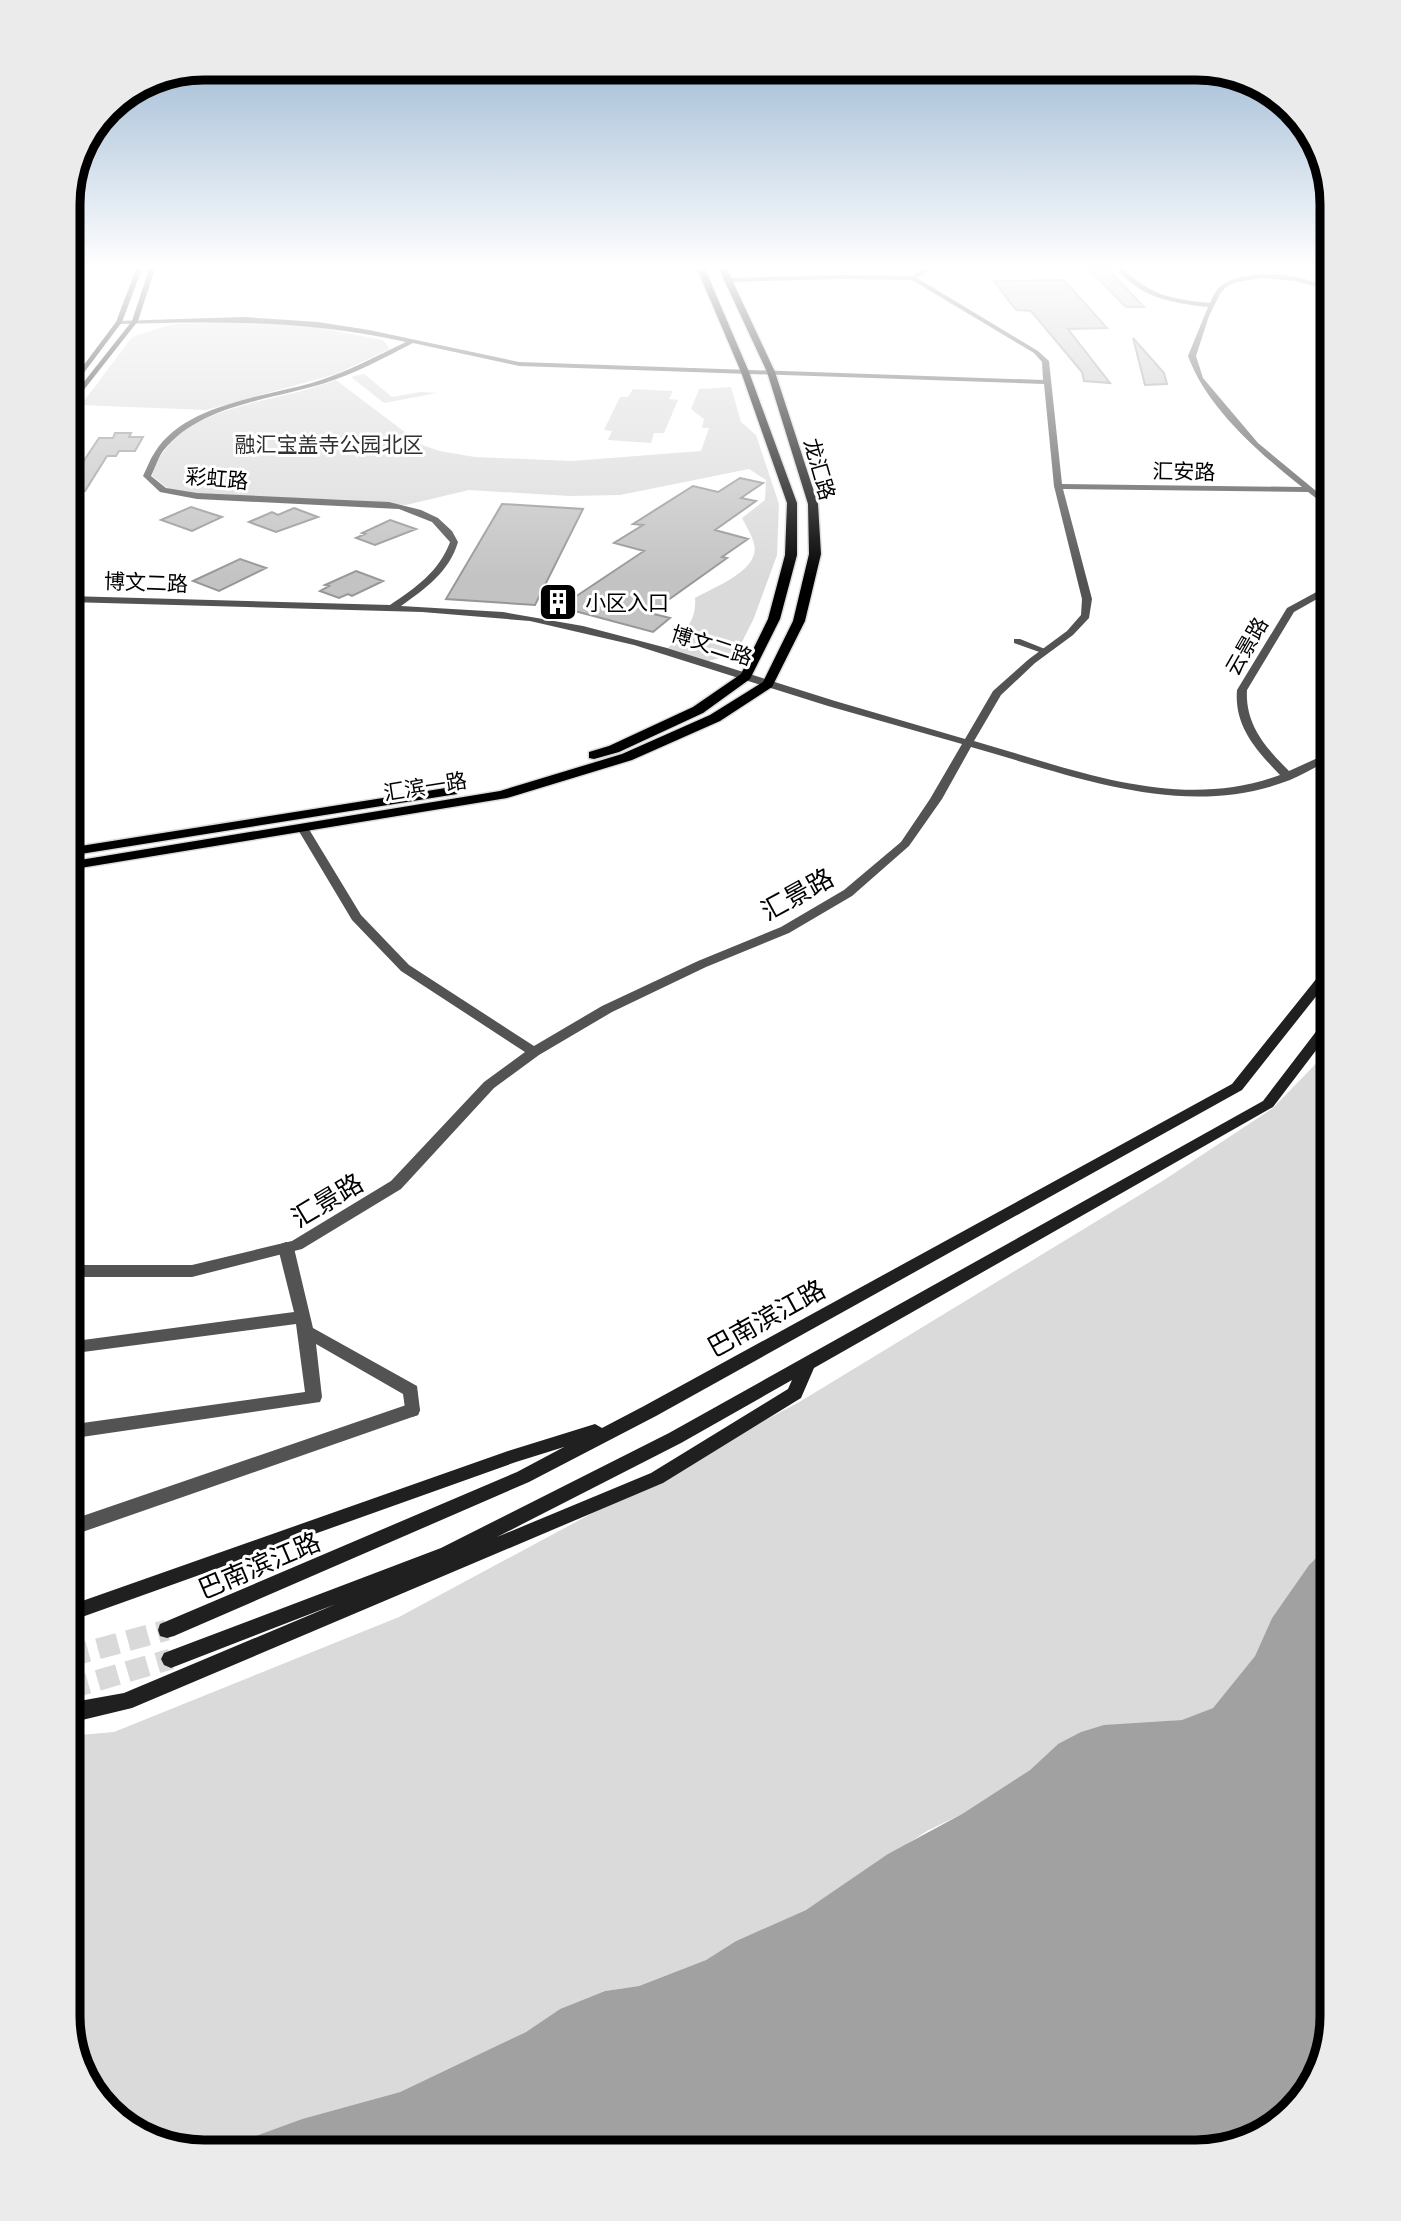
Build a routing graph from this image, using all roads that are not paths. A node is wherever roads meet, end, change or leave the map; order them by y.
1 (771, 372) edge
2 (95, 373) edge
3 (344, 373) edge
4 (745, 373) edge
5 (789, 373) edge
6 (1047, 373) edge
7 (1198, 373) edge
8 (1048, 382) junction
9 (81, 391) edge
10 (1058, 486) junction
11 (1309, 490) junction
12 (1320, 499) edge
13 (1320, 593) edge
14 (81, 599) edge
15 (391, 609) junction
16 (1017, 641) dead end
17 (1045, 651) junction
18 (746, 676) junction
19 (768, 684) junction
20 (967, 743) junction
21 (1320, 761) edge
22 (1288, 777) junction
23 (303, 828) junction
24 (81, 850) edge
25 (81, 864) edge
26 (1320, 982) edge
27 (1320, 1036) edge
28 (534, 1052) junction
29 (286, 1248) junction
30 (80, 1271) edge
31 (305, 1324) junction
32 (80, 1347) edge
33 (807, 1364) junction
34 (630, 1421) junction
35 (80, 1430) edge
36 (80, 1525) edge
37 (80, 1610) edge
38 (167, 1630) tunnel mouth
39 (171, 1659) tunnel mouth
40 (80, 1710) edge

1 - 19 main road, 龙汇路
2 - 9 main road
3 - 15 street, 彩虹路
4 - 18 main road, 龙汇路
5 - 8 street
6 - 8 street, 汇景路
7 - 11 street
8 - 10 street, 汇景路
10 - 11 street, 汇安路
10 - 17 street, 汇景路
11 - 12 street
13 - 22 street, 云景路
14 - 15 street, 博文二路
15 - 18 street, 博文二路
16 - 17 street
17 - 20 street, 汇景路
18 - 19 street, 博文二路
18 - 24 main road, 汇滨一路
19 - 20 street, 博文二路
19 - 23 main road, 汇滨一路
20 - 22 street, 博文二路
20 - 28 street, 汇景路
21 - 22 street, 博文二路
23 - 25 main road, 汇滨一路
23 - 28 street
26 - 34 main road, 巴南滨江路
27 - 33 main road, 巴南滨江路
28 - 29 street, 汇景路
29 - 30 street, 汇景路
29 - 31 street
31 - 32 street
31 - 35 street
31 - 36 street
33 - 39 main road, 巴南滨江路
33 - 40 main road
34 - 37 main road
34 - 38 main road, 巴南滨江路

